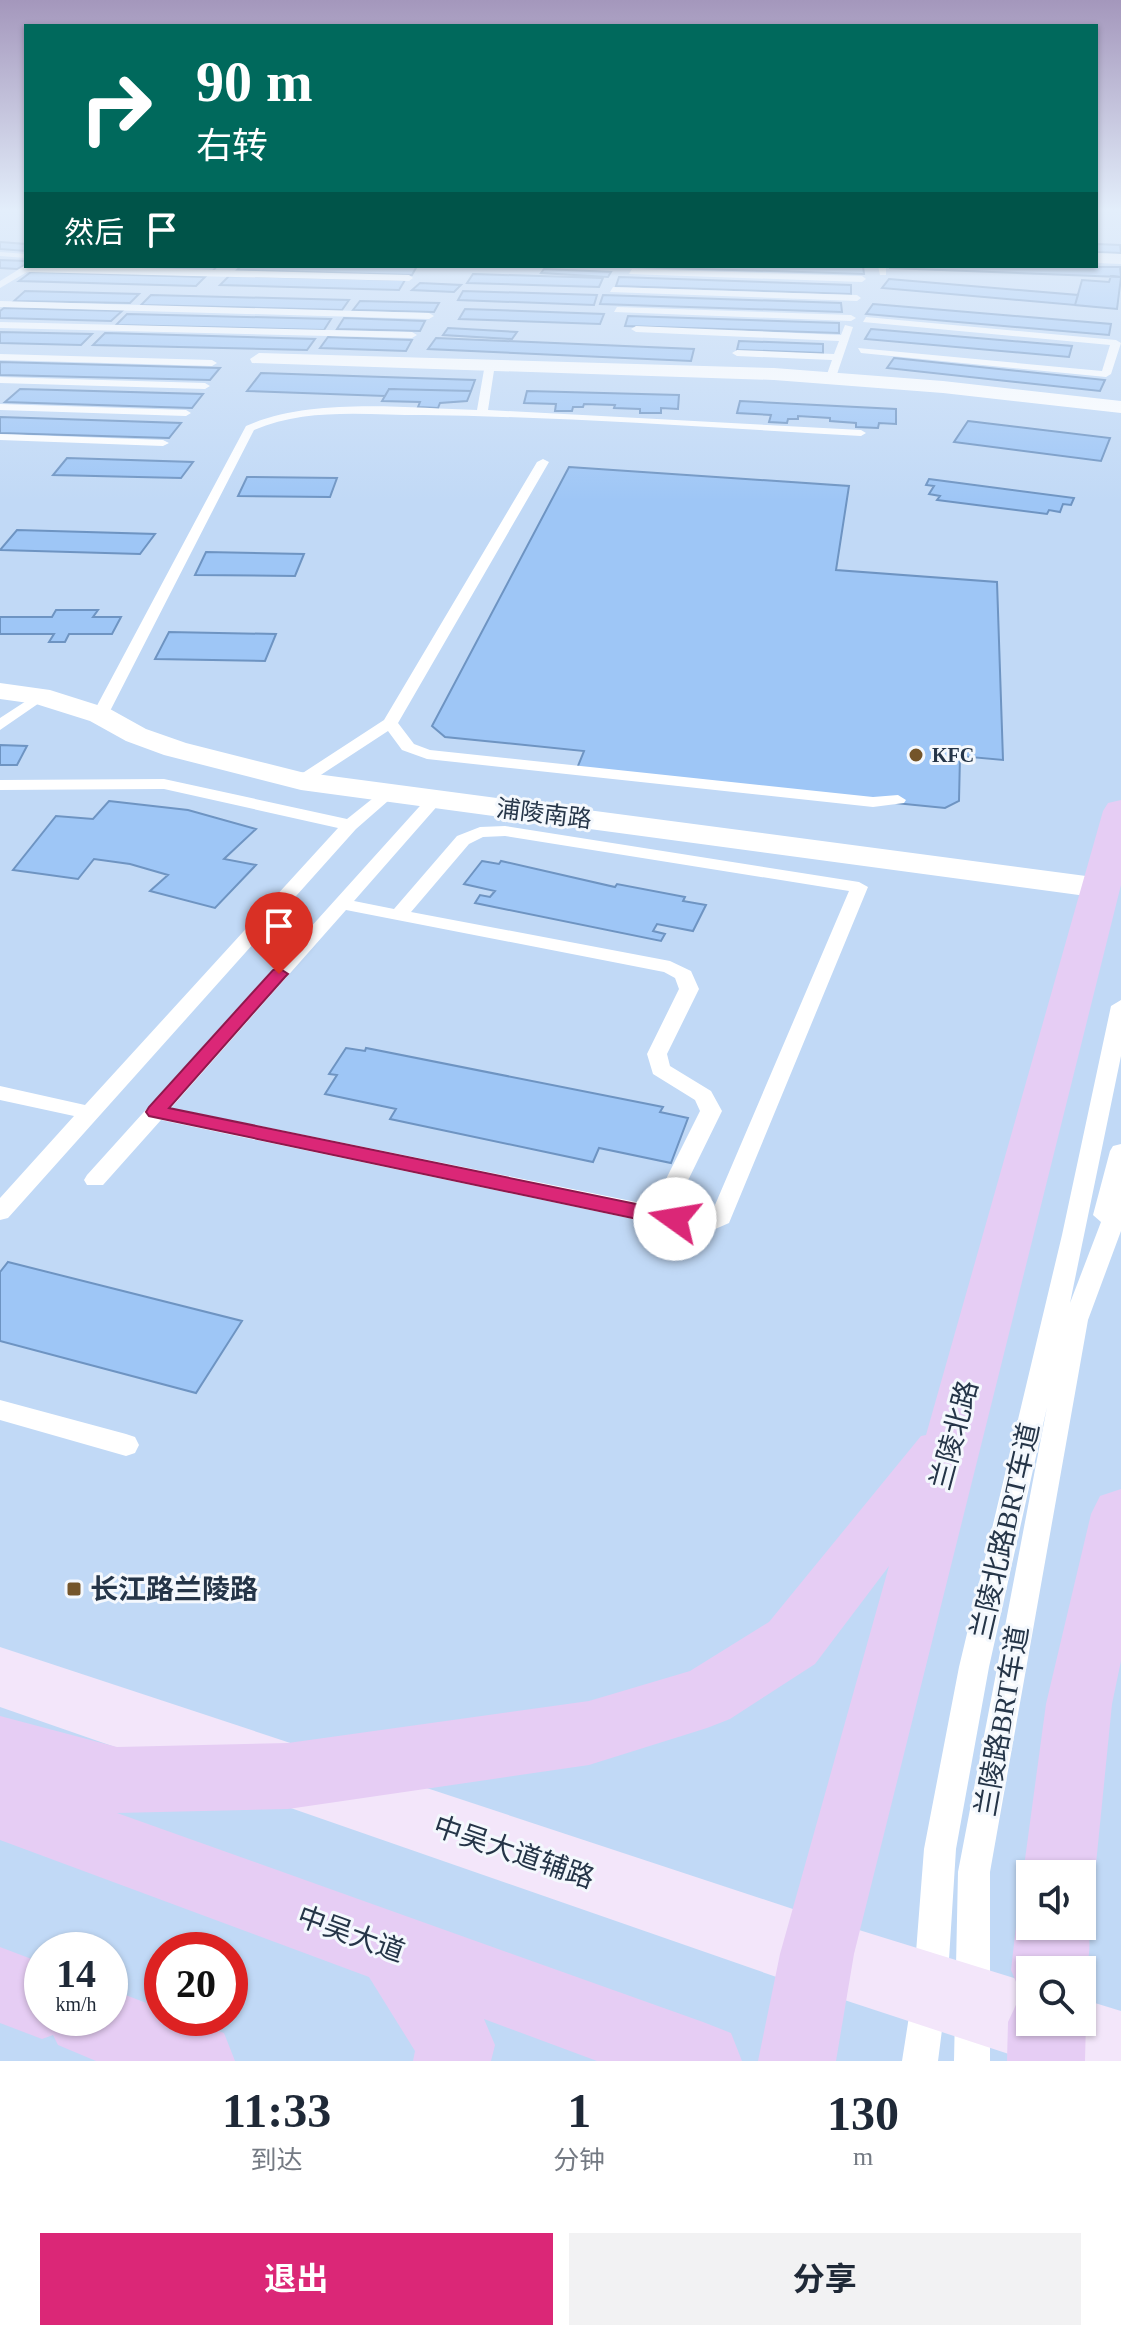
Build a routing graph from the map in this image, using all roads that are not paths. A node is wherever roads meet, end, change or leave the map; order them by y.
1 (171, 308) edge
2 (854, 308) edge
3 (617, 310) dead end
4 (429, 316) dead end
5 (851, 318) junction
6 (866, 320) dead end
7 (0, 325) edge
8 (636, 329) dead end
9 (412, 335) dead end
10 (845, 338) junction
11 (861, 350) dead end
12 (737, 353) dead end
13 (0, 357) edge
14 (838, 357) junction
15 (259, 359) dead end
16 (1116, 360) edge
17 (212, 363) dead end
18 (490, 364) junction
19 (831, 377) junction
20 (0, 380) edge
21 (205, 386) dead end
22 (0, 407) edge
23 (1121, 407) edge
24 (482, 412) junction
25 (186, 413) dead end
26 (861, 433) dead end
27 (0, 437) edge
28 (163, 443) dead end
29 (543, 462) dead end
30 (0, 691) edge
31 (40, 696) junction
32 (100, 715) junction
33 (390, 723) junction
34 (0, 725) edge
35 (301, 781) junction
36 (0, 785) edge
37 (388, 794) junction
38 (434, 800) junction
39 (898, 800) dead end
40 (1121, 811) edge
41 (350, 825) junction
42 (1101, 888) junction
43 (341, 904) junction
44 (398, 916) junction
45 (1121, 1006) edge
46 (0, 1093) edge
47 (155, 1112) junction
48 (91, 1113) junction
49 (1121, 1151) edge
50 (95, 1180) dead end
51 (1121, 1200) edge
52 (0, 1212) edge
53 (646, 1212) junction
54 (1076, 1320) junction
55 (0, 1410) edge
56 (953, 1438) junction
57 (126, 1445) dead end
58 (1121, 1514) edge
59 (0, 1677) edge
60 (0, 1748) edge
61 (288, 1776) junction
62 (0, 1806) edge
63 (1061, 1860) edge
64 (1046, 1940) edge
65 (396, 1951) junction
66 (817, 1954) junction
67 (0, 1985) edge
68 (24, 1994) edge
69 (1004, 2024) edge
70 (128, 2035) edge
71 (1121, 2050) edge
72 (196, 2061) edge
73 (452, 2061) edge
74 (703, 2061) edge
75 (797, 2061) edge

1 - 4 lane
2 - 5 lane
3 - 5 lane
5 - 10 lane
6 - 16 lane
7 - 9 lane
8 - 10 lane
10 - 14 lane
11 - 16 lane
12 - 14 lane
13 - 17 lane
14 - 19 lane
15 - 18 street
18 - 19 street
18 - 24 lane
19 - 23 street
20 - 21 lane
22 - 25 lane
24 - 26 lane
24 - 32 lane
27 - 28 lane
29 - 33 lane
30 - 31 street, 浦陵南路
31 - 32 street, 浦陵南路
31 - 34 lane
32 - 35 street, 浦陵南路
33 - 35 lane
33 - 39 lane
35 - 37 street, 浦陵南路
36 - 41 lane
37 - 38 street, 浦陵南路
37 - 41 lane
38 - 42 street, 浦陵南路
38 - 43 lane
40 - 42 main road, 兰陵北路
41 - 48 lane
42 - 56 main road, 兰陵北路
43 - 44 lane
43 - 47 lane
44 - 53 lane
44 - 53 lane
45 - 69 lane, 兰陵北路BRT车道
46 - 48 lane
47 - 50 lane
47 - 53 lane
48 - 52 lane
49 - 54 lane
51 - 54 lane, 兰陵路BRT车道
54 - 69 lane, 兰陵路BRT车道
55 - 57 lane
56 - 61 main road
56 - 66 main road, 兰陵北路
58 - 63 main road
59 - 61 main road, 中吴大道辅路
60 - 61 main road
61 - 66 main road, 中吴大道辅路
62 - 65 main road, 中吴大道
64 - 69 main road
65 - 73 main road
65 - 74 main road, 中吴大道
66 - 69 main road, 中吴大道辅路
66 - 75 main road, 兰陵北路
67 - 68 main road
69 - 71 main road, 中吴大道辅路
70 - 72 main road

